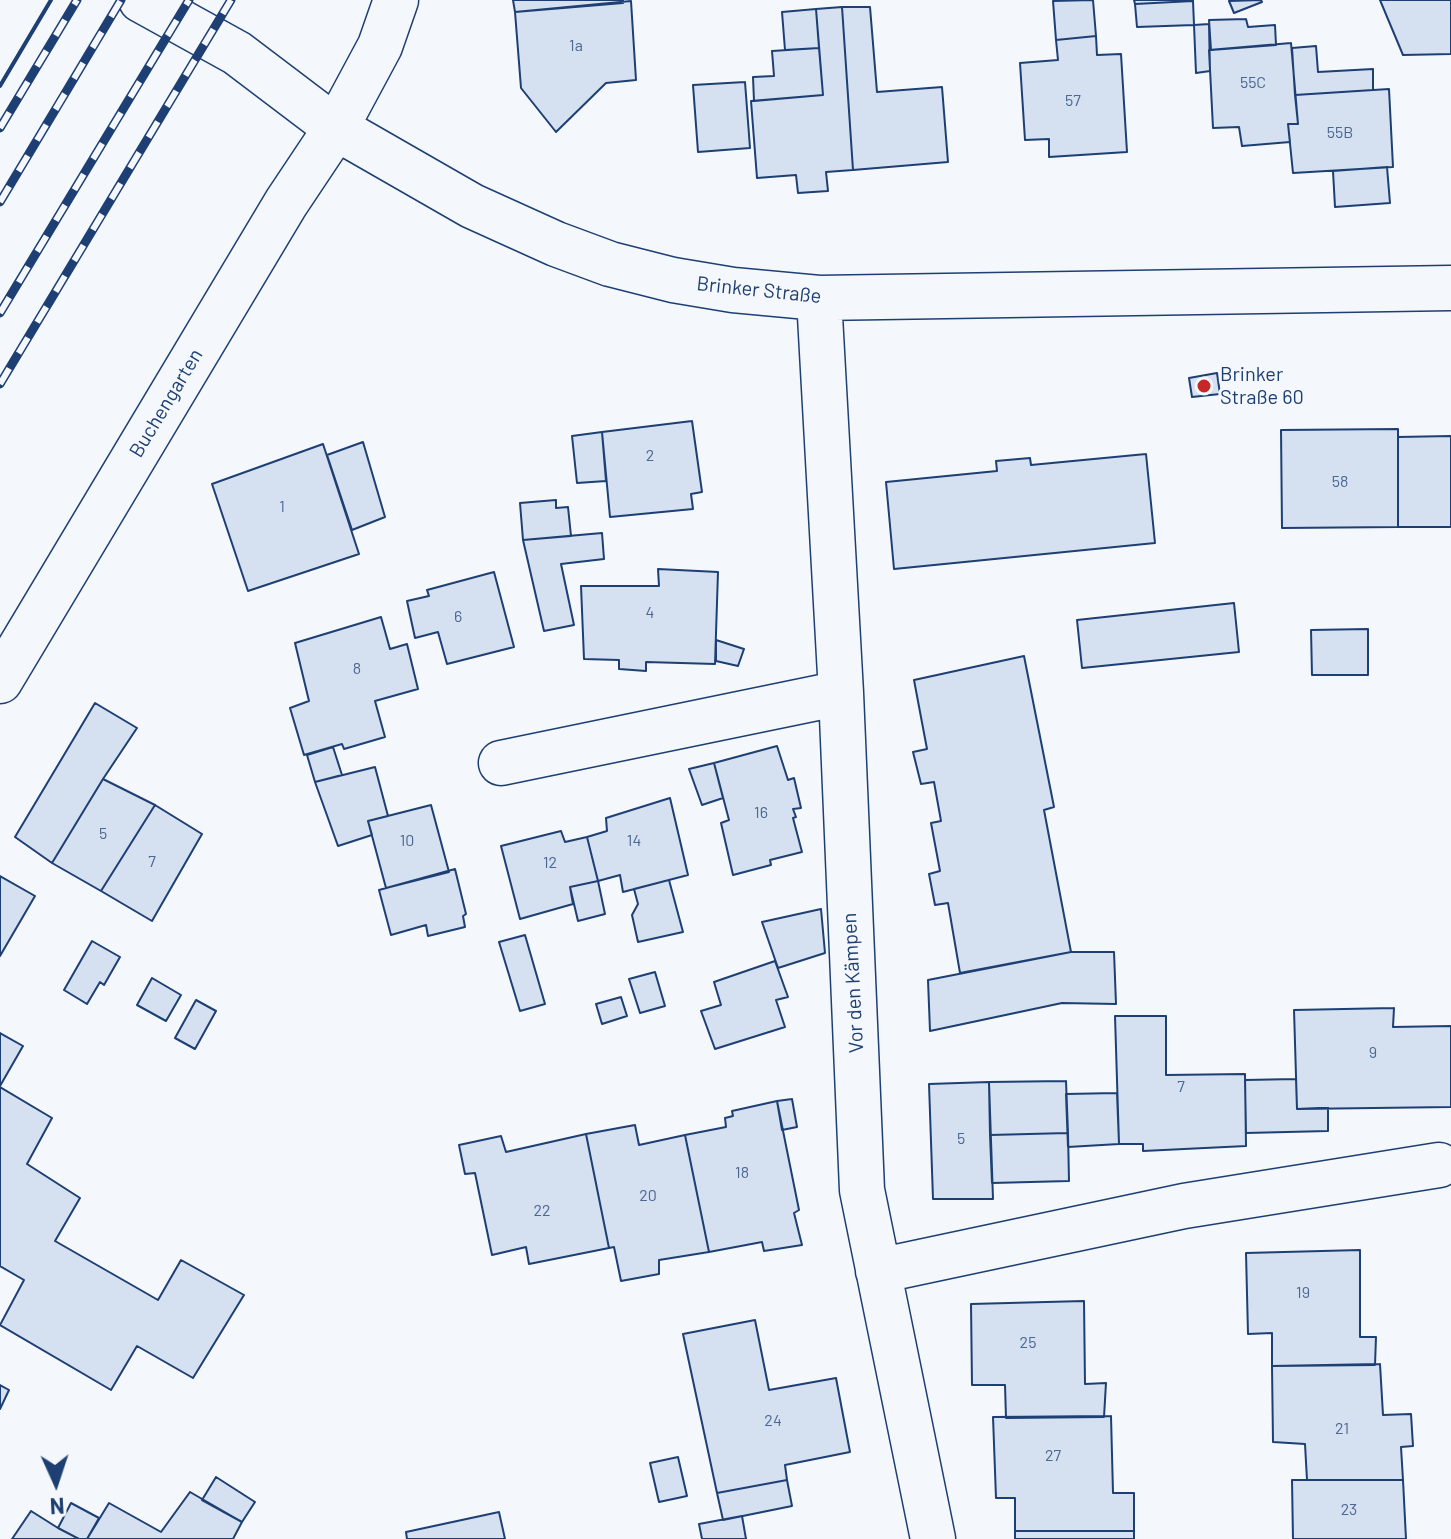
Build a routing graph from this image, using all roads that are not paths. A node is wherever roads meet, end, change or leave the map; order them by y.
1 (141, 0) edge
2 (396, 0) edge
3 (336, 128) junction
4 (1451, 288) edge
5 (819, 298) junction
6 (0, 681) edge
7 (841, 693) junction
8 (501, 763) dead end
9 (1439, 1165) dead end
10 (878, 1271) junction
11 (933, 1539) edge

1 - 3 street, Brinker Straße
2 - 3 street, Buchengarten
3 - 5 street, Brinker Straße
3 - 6 street, Buchengarten
4 - 5 street, Brinker Straße
5 - 7 street, Vor den Kämpen
7 - 8 street
7 - 10 street, Vor den Kämpen
9 - 10 street
10 - 11 street, Vor den Kämpen

